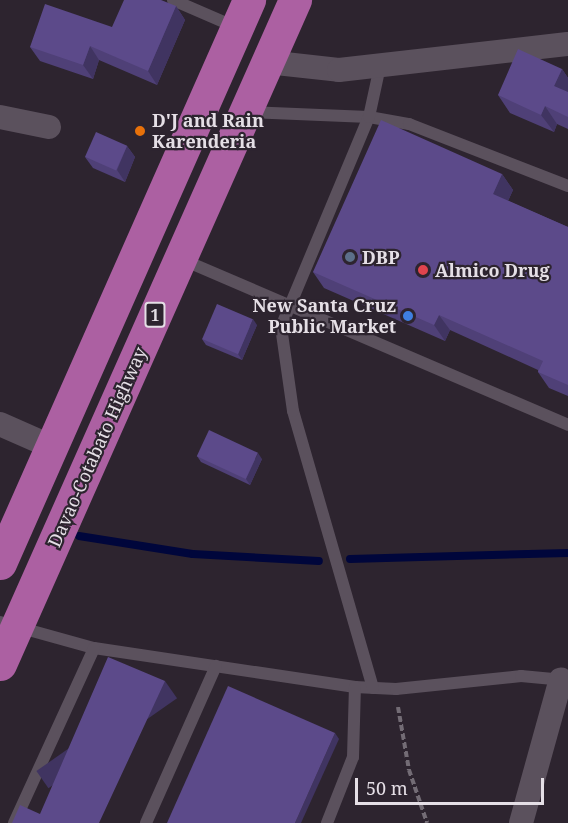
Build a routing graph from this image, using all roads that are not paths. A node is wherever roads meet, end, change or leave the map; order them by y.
1 (173, 0) edge
2 (295, 0) edge
3 (243, 14) edge
4 (568, 44) edge
5 (267, 62) junction
6 (380, 66) junction
7 (206, 96) junction
8 (244, 112) junction
9 (0, 117) edge
10 (369, 117) junction
11 (49, 127) dead end
12 (568, 186) edge
13 (142, 242) junction
14 (180, 259) junction
15 (286, 304) junction
16 (0, 424) edge
17 (568, 424) edge
18 (52, 447) junction
19 (0, 563) edge
20 (8, 626) edge
21 (94, 648) junction
22 (0, 664) edge
23 (216, 666) junction
24 (565, 680) edge
25 (355, 687) junction
26 (373, 688) junction
27 (14, 823) edge
28 (146, 823) edge
29 (327, 823) edge
30 (521, 823) edge

1 - 3 lane
2 - 5 highway, Davao-Cotabato Highway / 1
3 - 7 highway, 1
4 - 6 street
5 - 6 street
5 - 8 highway, Davao-Cotabato Highway / 1
6 - 10 lane
7 - 8 highway
7 - 13 highway, 1
8 - 10 lane
8 - 14 highway, Davao-Cotabato Highway / 1
9 - 11 street
10 - 12 lane
10 - 15 lane
13 - 14 highway
13 - 18 highway, 1
14 - 15 lane
14 - 20 highway, Davao-Cotabato Highway / 1
15 - 17 lane
15 - 26 lane
16 - 18 street
18 - 19 highway, 1
20 - 21 lane
20 - 22 highway, Davao-Cotabato Highway / 1
21 - 23 lane
21 - 27 lane
23 - 25 lane
23 - 28 lane
24 - 26 lane
24 - 30 street
25 - 26 lane
25 - 29 lane

